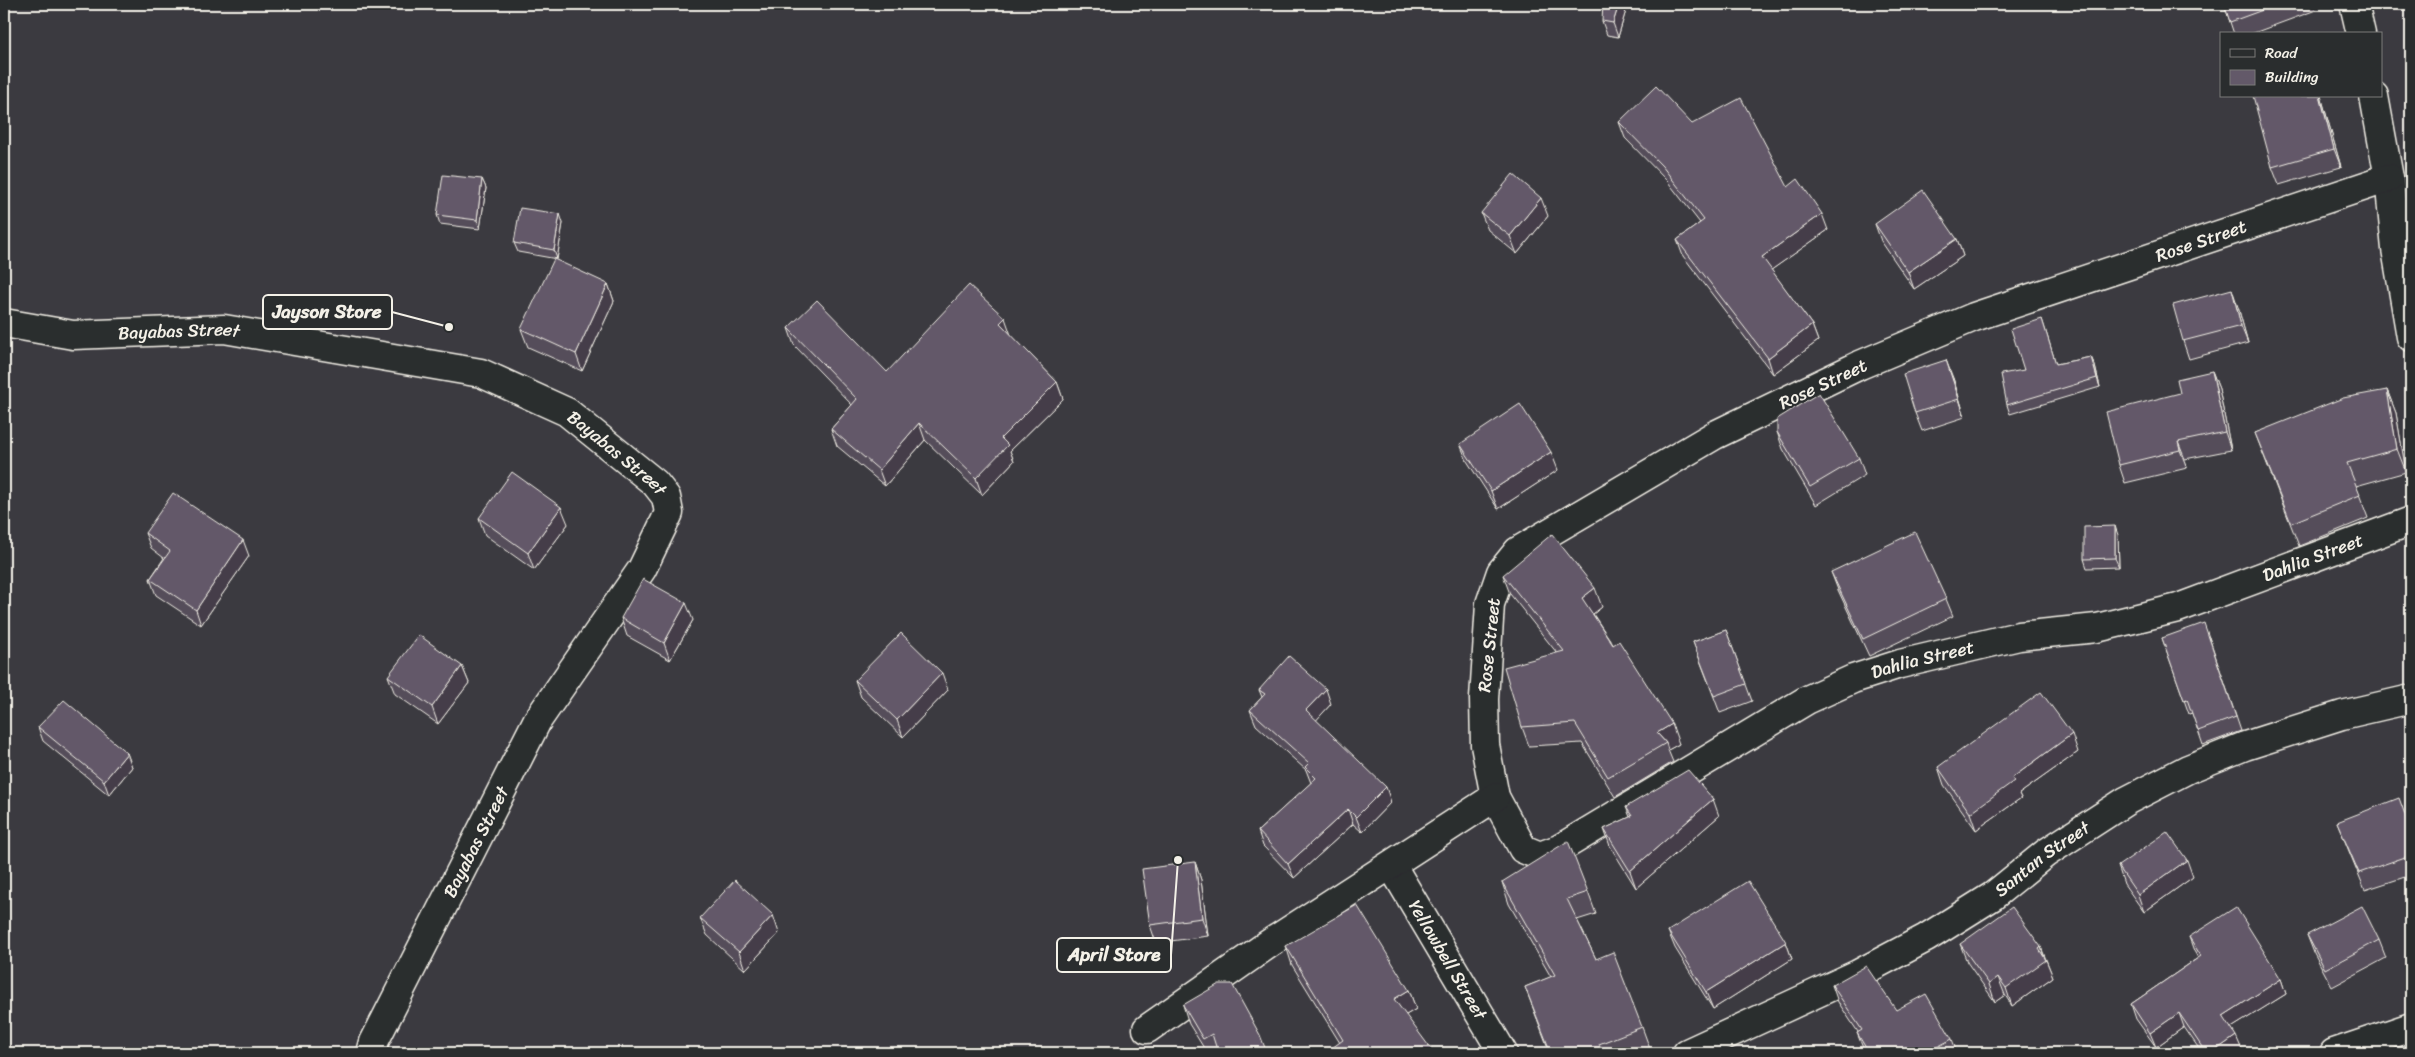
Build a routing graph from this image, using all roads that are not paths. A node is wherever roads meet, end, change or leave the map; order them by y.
1 (2354, 4) edge
2 (2361, 32) edge
3 (2374, 98) edge
4 (2389, 178) junction
5 (4, 323) edge
6 (2411, 337) edge
7 (2411, 521) edge
8 (2411, 699) edge
9 (1495, 797) junction
10 (1392, 866) junction
11 (2411, 1026) edge
12 (1147, 1028) dead end
13 (371, 1053) edge
14 (1503, 1053) edge
15 (1687, 1053) edge
16 (2334, 1053) edge

1 - 2 street
3 - 4 street
4 - 6 street
4 - 9 street, Rose Street
5 - 13 street, Bayabas Street
7 - 9 street, Dahlia Street
8 - 15 street, Santan Street
9 - 10 street
10 - 12 street
10 - 14 street, Yellowbell Street
11 - 16 street

